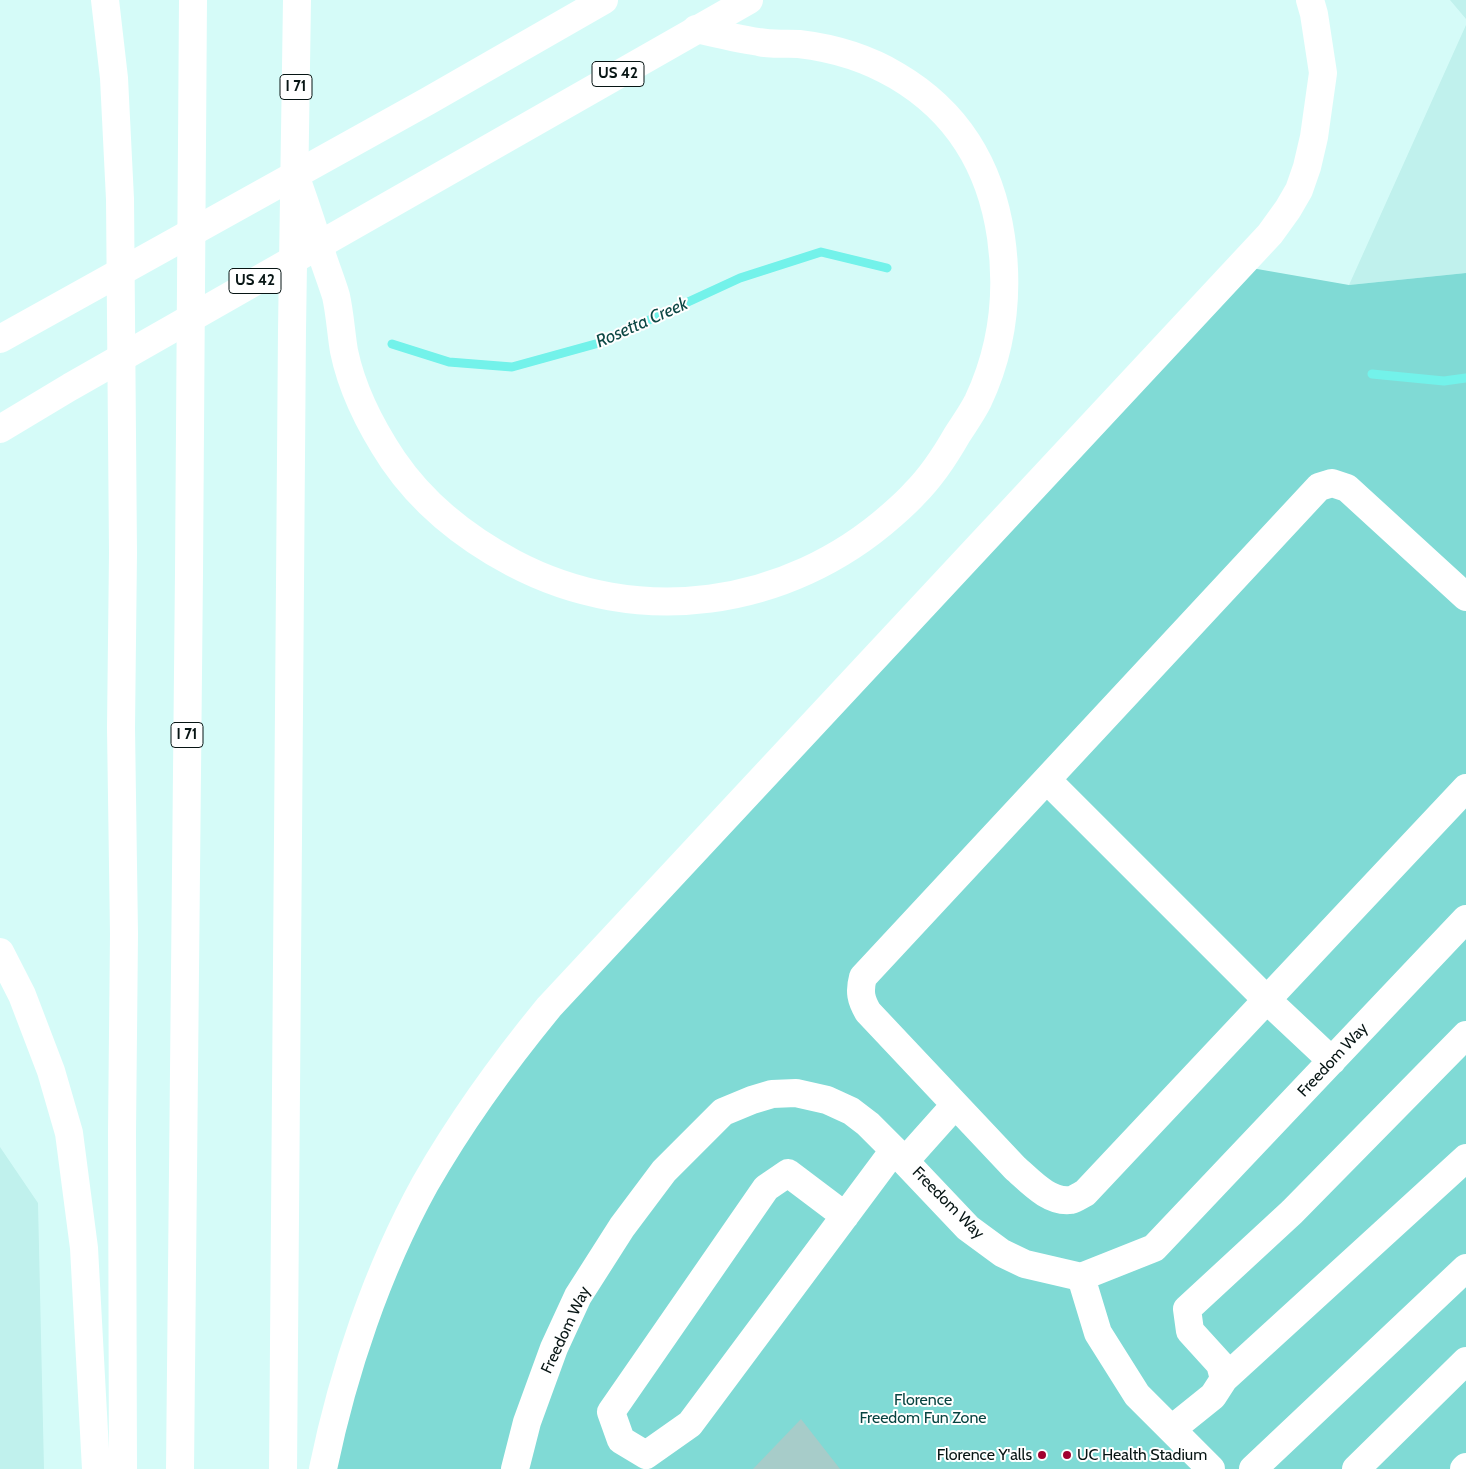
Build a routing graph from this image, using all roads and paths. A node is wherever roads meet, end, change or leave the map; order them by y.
1 (105, 0) edge
2 (193, 0) edge
3 (297, 0) edge
4 (604, 0) edge
5 (749, 0) edge
6 (1310, 0) edge
7 (696, 29) junction
8 (295, 175) junction
9 (0, 339) edge
10 (0, 429) edge
11 (1466, 597) edge
12 (1047, 780) junction
13 (1466, 788) edge
14 (1466, 919) edge
15 (0, 952) edge
16 (1266, 1000) junction
17 (1466, 1035) edge
18 (1332, 1061) junction
19 (956, 1104) junction
20 (900, 1155) junction
21 (1466, 1158) edge
22 (845, 1216) junction
23 (1466, 1268) edge
24 (1081, 1277) junction
25 (1466, 1361) edge
26 (1224, 1379) junction
27 (1172, 1429) junction
28 (96, 1469) edge
29 (123, 1469) edge
30 (180, 1469) edge
31 (283, 1469) edge
32 (323, 1469) edge
33 (515, 1469) edge
34 (1211, 1469) edge
35 (1253, 1469) edge
36 (1356, 1469) edge

1 - 29 main road
2 - 30 main road, I 71
3 - 8 main road, I 71
4 - 9 main road
5 - 7 main road, US 42
6 - 32 main road
7 - 8 main road
7 - 10 main road, US 42
8 - 31 main road, I 71
11 - 12 main road
12 - 16 main road
12 - 19 main road
13 - 16 main road
14 - 18 main road, Freedom Way
15 - 28 main road
16 - 18 main road
16 - 19 main road
17 - 26 main road
18 - 24 main road, Freedom Way
19 - 20 main road
20 - 22 main road
20 - 24 main road, Freedom Way
20 - 33 main road, Freedom Way
21 - 26 main road
22 - 22 main road
23 - 35 main road
24 - 27 main road
25 - 36 main road
26 - 27 main road
27 - 34 main road

